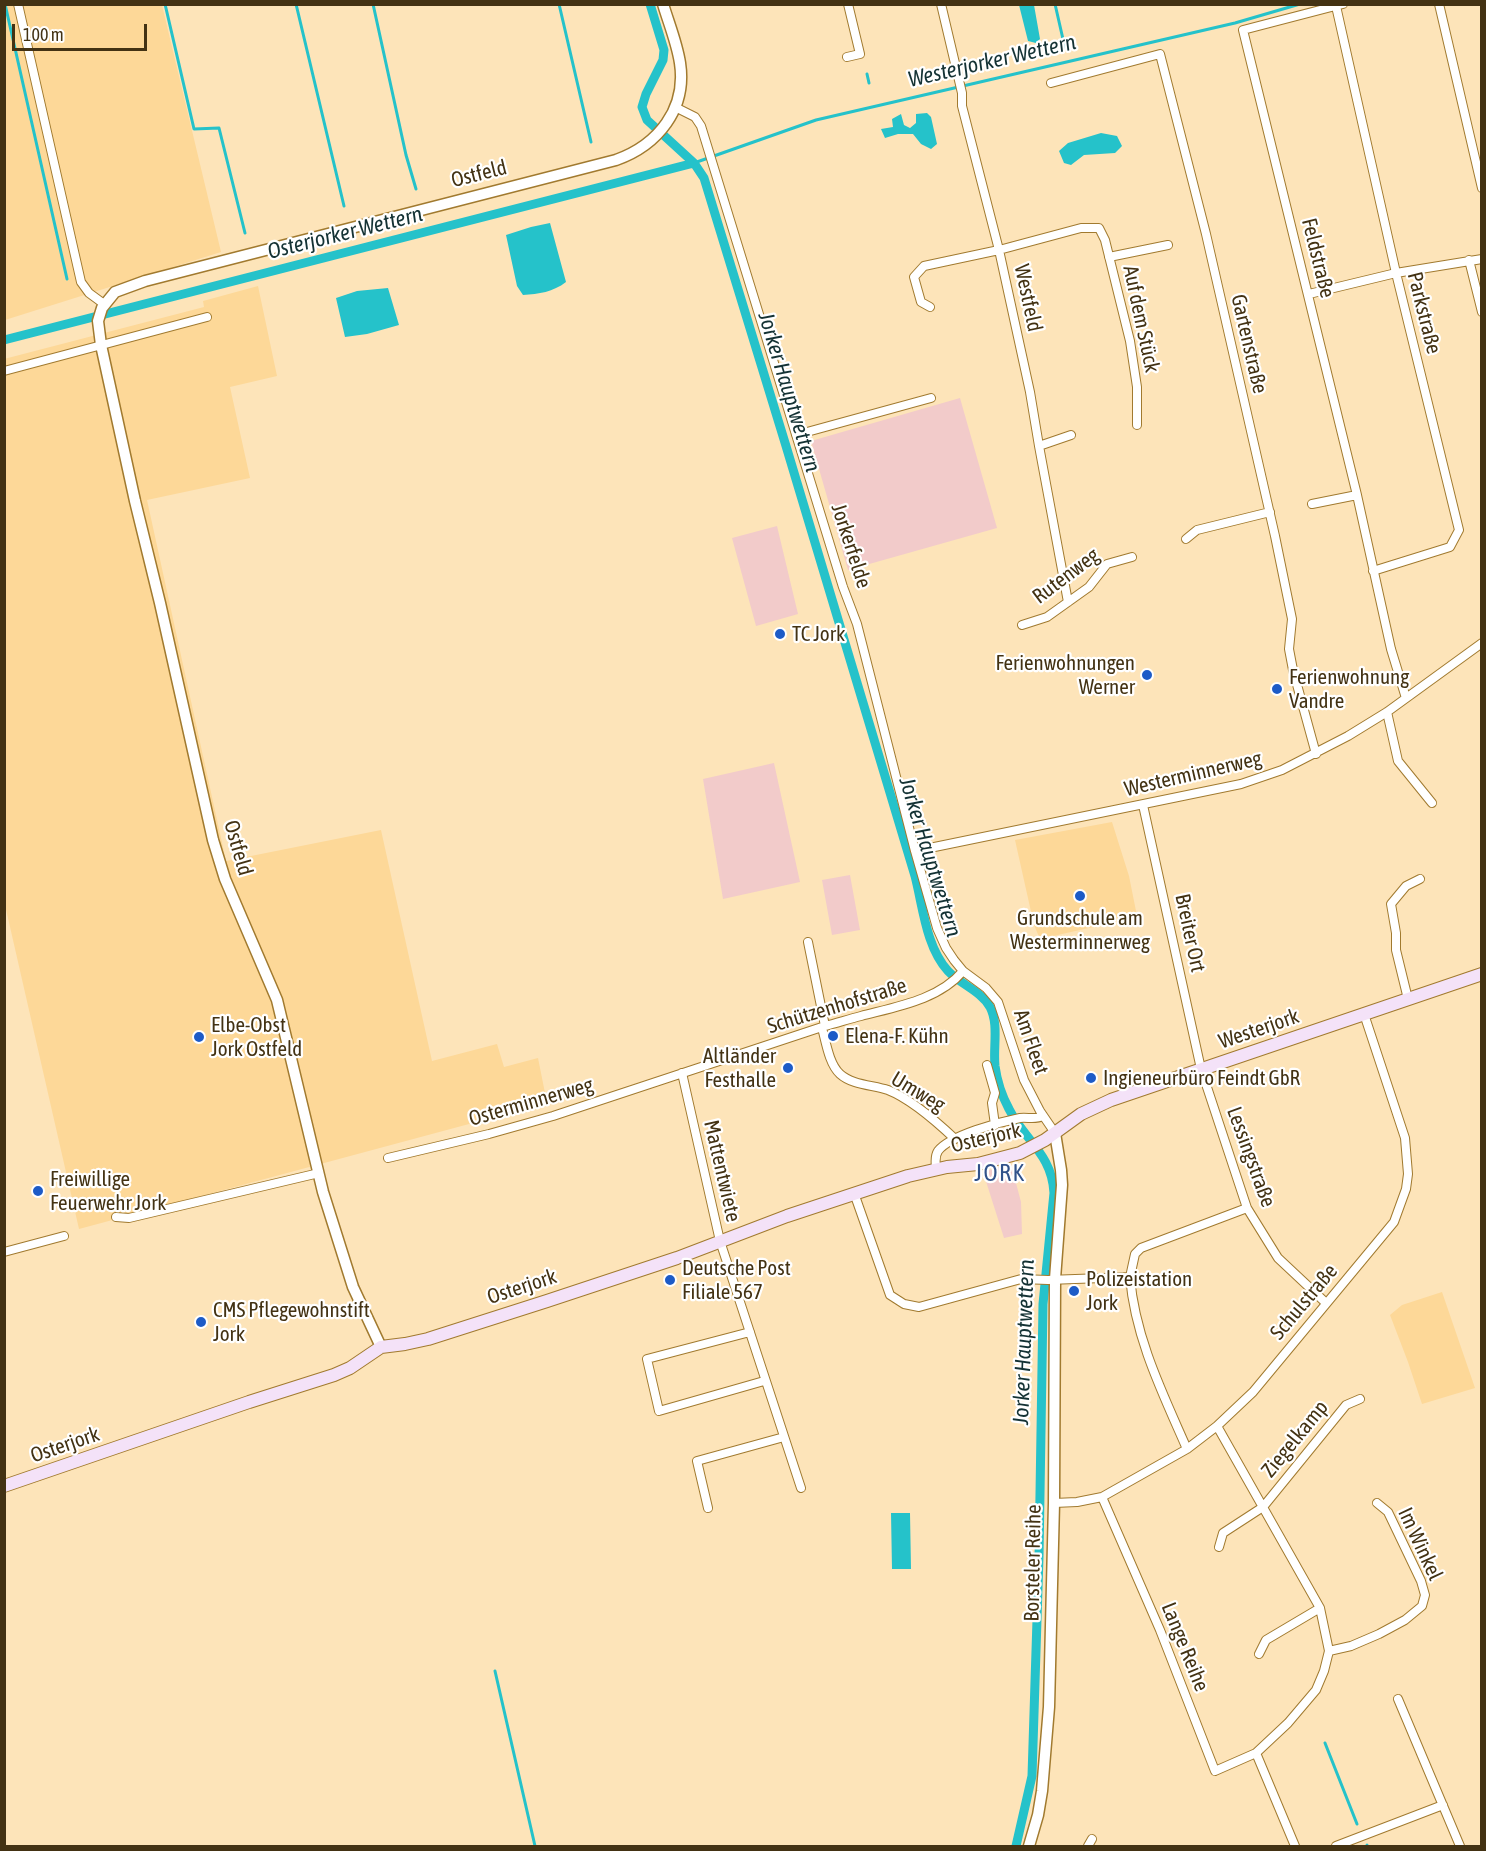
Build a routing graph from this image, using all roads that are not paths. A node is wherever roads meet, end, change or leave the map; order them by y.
1 (18, 4) edge
2 (663, 4) edge
3 (848, 4) edge
4 (941, 4) edge
5 (1439, 4) edge
6 (1339, 5) edge
7 (847, 57) dead end
8 (1051, 83) dead end
9 (675, 107) junction
10 (1482, 188) edge
11 (1168, 245) dead end
12 (999, 250) junction
13 (1108, 257) junction
14 (1482, 259) edge
15 (1469, 260) junction
16 (1396, 273) junction
17 (1309, 294) junction
18 (103, 306) junction
19 (930, 307) dead end
20 (1482, 312) edge
21 (207, 317) dead end
22 (101, 345) junction
23 (4, 371) edge
24 (932, 398) dead end
25 (1137, 425) dead end
26 (796, 435) junction
27 (1071, 435) dead end
28 (1039, 446) junction
29 (1357, 495) junction
30 (1312, 504) dead end
31 (1270, 512) junction
32 (1186, 539) dead end
33 (1132, 557) dead end
34 (1373, 571) junction
35 (1068, 602) junction
36 (1022, 625) dead end
37 (1482, 643) edge
38 (1406, 698) junction
39 (1387, 712) junction
40 (1316, 754) junction
41 (1431, 803) dead end
42 (1143, 805) junction
43 (915, 851) junction
44 (1420, 879) dead end
45 (808, 942) dead end
46 (962, 973) junction
47 (1482, 974) edge
48 (1408, 999) junction
49 (1364, 1014) junction
50 (823, 1027) junction
51 (987, 1065) dead end
52 (1201, 1069) junction
53 (682, 1073) junction
54 (1043, 1116) junction
55 (995, 1125) junction
56 (1054, 1133) junction
57 (955, 1139) junction
58 (388, 1158) dead end
59 (936, 1169) junction
60 (319, 1173) junction
61 (854, 1193) junction
62 (1247, 1208) junction
63 (116, 1217) dead end
64 (64, 1236) dead end
65 (720, 1241) junction
66 (4, 1252) edge
67 (1130, 1277) junction
68 (1048, 1280) junction
69 (1326, 1303) junction
70 (750, 1332) junction
71 (381, 1347) junction
72 (764, 1381) junction
73 (1360, 1399) dead end
74 (1217, 1426) junction
75 (784, 1437) junction
76 (1187, 1449) junction
77 (4, 1486) edge
78 (801, 1488) dead end
79 (1102, 1497) junction
80 (1054, 1503) junction
81 (1377, 1503) dead end
82 (1263, 1507) junction
83 (708, 1508) dead end
84 (1219, 1547) dead end
85 (1320, 1608) junction
86 (1329, 1651) junction
87 (1259, 1654) dead end
88 (1398, 1699) dead end
89 (1256, 1753) junction
90 (1443, 1805) junction
91 (1029, 1846) edge
92 (1295, 1846) edge
93 (1336, 1846) edge
94 (1460, 1846) edge

1 - 18 street
2 - 9 street
3 - 7 street
4 - 12 street, Westfeld
5 - 10 street
6 - 16 street, Parkstraße
6 - 17 street, Feldstraße
8 - 31 street, Gartenstraße
9 - 18 street, Ostfeld
9 - 26 street, Jorkerfelde
11 - 13 street, Auf dem Stück
12 - 13 street, Auf dem Stück
12 - 19 street
12 - 28 street, Westfeld
13 - 25 street, Auf dem Stück
14 - 15 street
15 - 16 street
15 - 20 street
16 - 17 street
16 - 34 street, Parkstraße
17 - 29 street, Feldstraße
18 - 22 street, Ostfeld
21 - 22 street
22 - 23 street
22 - 60 street, Ostfeld
24 - 26 street
26 - 43 street, Jorkerfelde
27 - 28 street
28 - 35 street, Westfeld
29 - 30 street
29 - 34 street, Feldstraße
31 - 32 street
31 - 40 street, Gartenstraße
33 - 35 street, Rutenweg
34 - 38 street, Feldstraße
35 - 36 street, Rutenweg
37 - 38 street, Westerminnerweg
38 - 39 street, Westerminnerweg
39 - 40 street, Westerminnerweg
39 - 41 street
40 - 42 street, Westerminnerweg
42 - 43 street, Westerminnerweg
42 - 52 street, Breiter Ort
43 - 46 street, Jorkerfelde
44 - 48 street
45 - 50 street, Umweg
46 - 50 street, Schützenhofstraße
46 - 54 street, Am Fleet
47 - 48 main road, Westerjork
48 - 49 main road, Westerjork
49 - 52 main road, Westerjork
49 - 69 street, Schulstraße
50 - 53 street, Schützenhofstraße
50 - 57 street, Umweg
51 - 55 street
52 - 56 main road, Westerjork
52 - 62 street, Lessingstraße
53 - 58 street, Osterminnerweg
53 - 65 street, Mattentwiete
54 - 55 street
54 - 56 street, Am Fleet
55 - 57 street
56 - 59 main road, Osterjork
56 - 68 street, Borsteler Reihe
57 - 59 street
59 - 61 main road, Osterjork
60 - 63 street
60 - 71 street, Ostfeld
61 - 65 main road, Osterjork
61 - 68 street
62 - 67 street
62 - 69 street, Lessingstraße
64 - 66 street
65 - 70 street, Mattentwiete
65 - 71 main road, Osterjork
67 - 68 street
67 - 76 street
68 - 80 street, Borsteler Reihe
69 - 74 street, Schulstraße
70 - 72 street, Mattentwiete
70 - 72 street
71 - 77 main road, Osterjork
72 - 75 street, Mattentwiete
73 - 82 street, Ziegelkamp
74 - 76 street, Schulstraße
74 - 82 street
75 - 78 street, Mattentwiete
75 - 83 street
76 - 79 street, Schulstraße
79 - 80 street, Schulstraße
79 - 89 street, Lange Reihe
80 - 91 street, Borsteler Reihe
81 - 86 street, Im Winkel
82 - 84 street, Ziegelkamp
82 - 85 street
85 - 86 street
85 - 87 street
86 - 89 street, Lange Reihe
88 - 90 street
89 - 92 street
90 - 93 street
90 - 94 street

